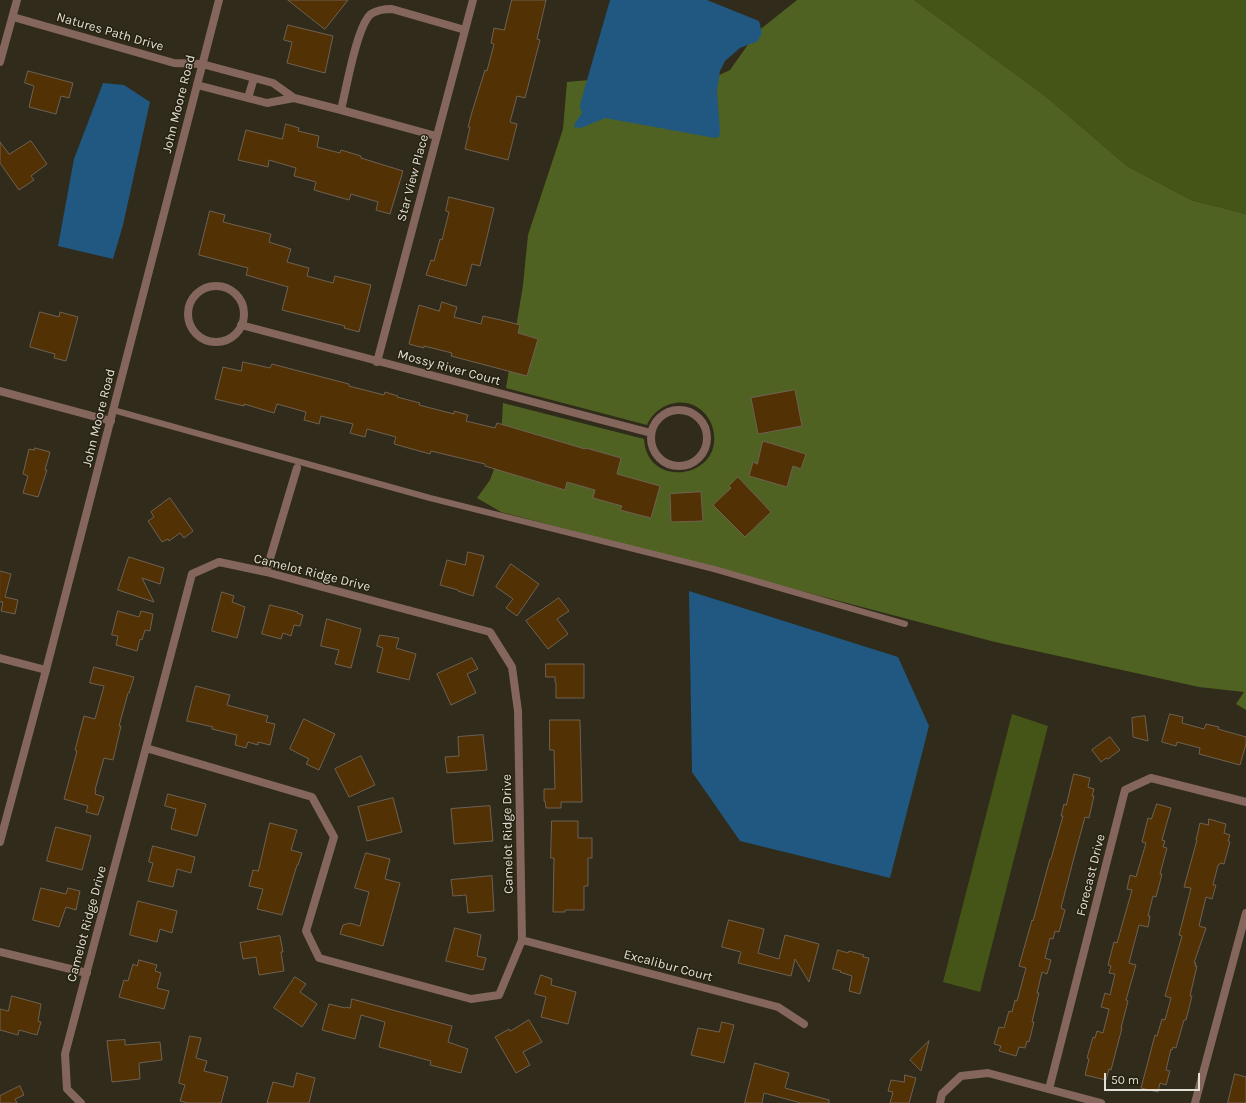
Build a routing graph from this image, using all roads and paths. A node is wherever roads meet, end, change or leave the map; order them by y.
1 (17, 0) edge
2 (219, 0) edge
3 (473, 0) edge
4 (13, 17) junction
5 (465, 30) junction
6 (0, 62) edge
7 (202, 64) junction
8 (254, 78) junction
9 (196, 85) junction
10 (248, 98) junction
11 (294, 98) junction
12 (341, 110) junction
13 (436, 136) junction
14 (241, 325) junction
15 (377, 362) junction
16 (0, 391) edge
17 (113, 410) junction
18 (111, 421) junction
19 (651, 433) junction
20 (297, 468) dead end
21 (266, 572) junction
22 (905, 624) dead end
23 (0, 658) edge
24 (46, 670) junction
25 (146, 748) junction
26 (1246, 802) edge
27 (0, 842) edge
28 (1246, 913) edge
29 (522, 940) junction
30 (0, 952) edge
31 (87, 972) junction
32 (804, 1024) dead end
33 (1049, 1089) junction
34 (81, 1103) edge
35 (940, 1103) edge
36 (1101, 1103) edge
37 (1196, 1103) edge

1 - 4 street
2 - 7 street, John Moore Road
3 - 5 street, Star View Place
4 - 6 street
4 - 7 street, Natures Path Drive
5 - 12 street
5 - 13 street, Star View Place
7 - 8 street, Natures Path Drive
7 - 9 street, John Moore Road
8 - 10 street
8 - 11 street, Natures Path Drive
9 - 10 street
9 - 17 street, John Moore Road
10 - 11 street
11 - 12 street
12 - 13 street
13 - 15 street, Star View Place
14 - 14 street
14 - 15 street, Mossy River Court
15 - 19 street, Mossy River Court
16 - 18 street
17 - 18 street, John Moore Road
17 - 22 lane
18 - 24 street, John Moore Road
19 - 19 street
20 - 21 street
21 - 25 street, Camelot Ridge Drive
21 - 29 street, Camelot Ridge Drive
23 - 24 street
24 - 27 street, John Moore Road
25 - 29 street, Camelot Ridge Drive
25 - 31 street, Camelot Ridge Drive
26 - 33 street, Forecast Drive
28 - 37 street
29 - 32 street, Excalibur Court
30 - 31 street
31 - 34 street, Camelot Ridge Drive
33 - 35 street
33 - 36 street

